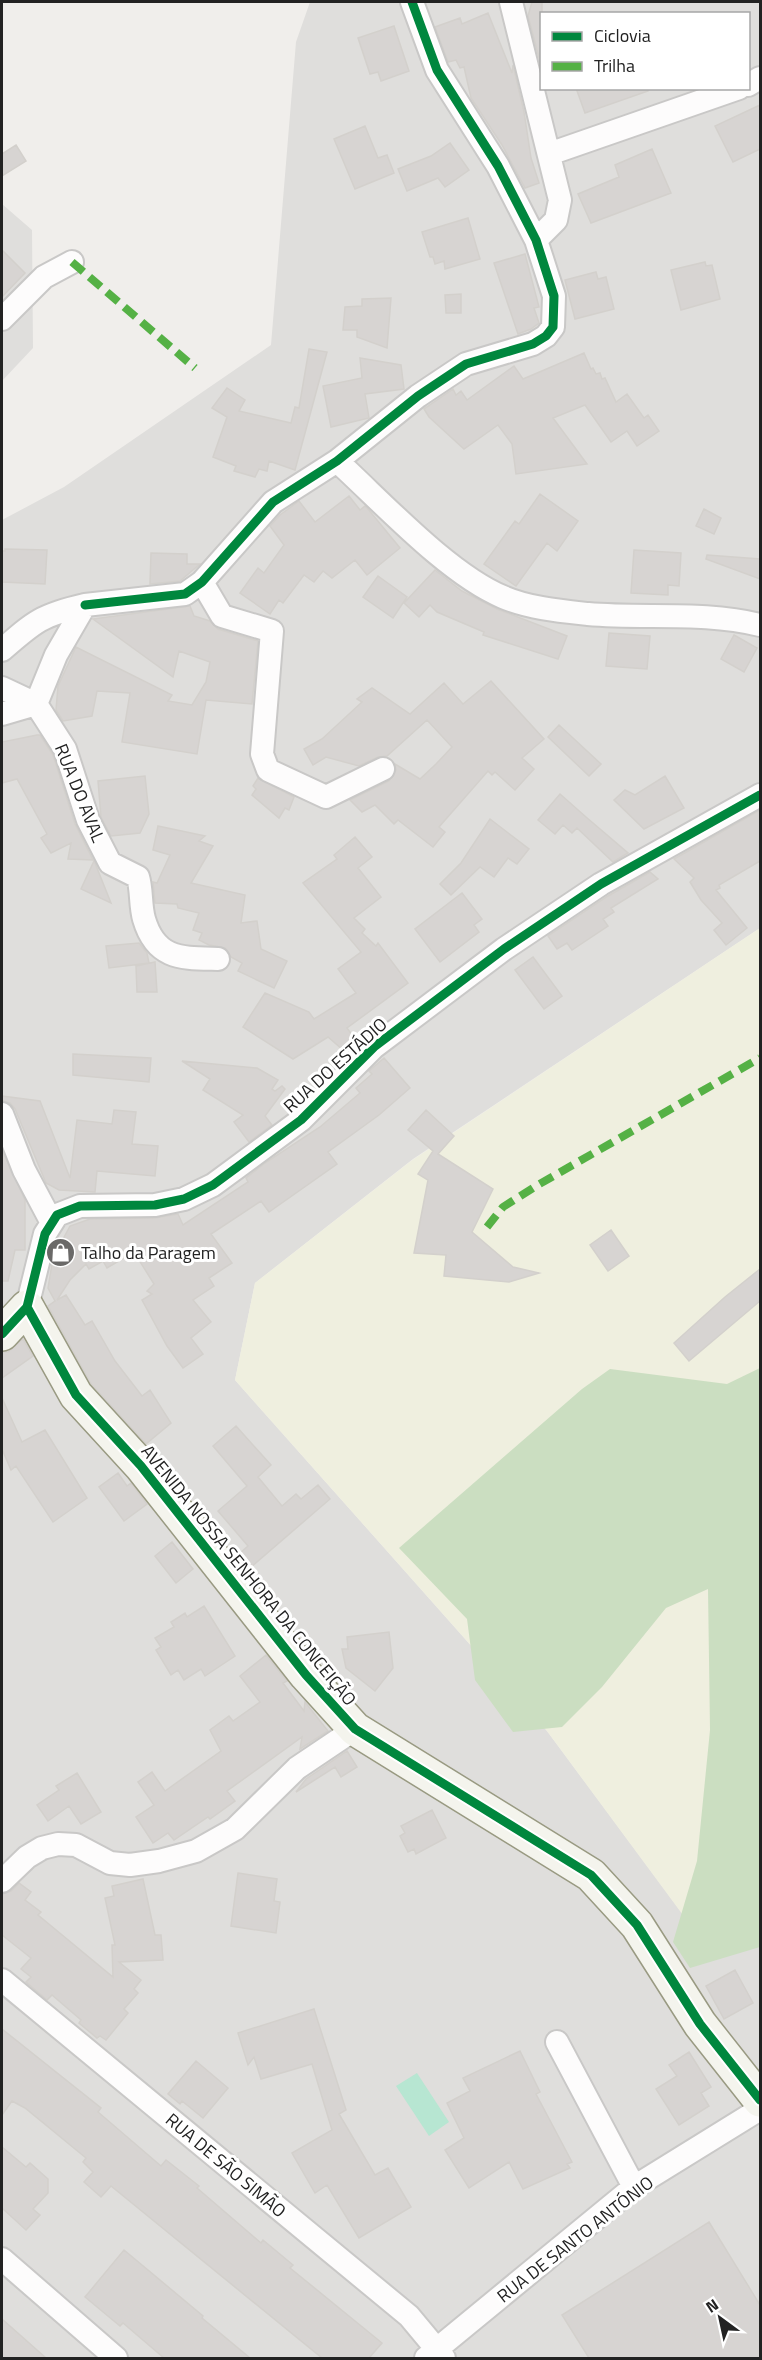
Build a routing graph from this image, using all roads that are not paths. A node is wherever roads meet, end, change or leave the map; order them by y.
1 (412, 2) edge
2 (511, 2) edge
3 (733, 90) edge
4 (549, 153) junction
5 (536, 240) junction
6 (72, 262) dead end
7 (2, 319) edge
8 (338, 461) junction
9 (202, 582) junction
10 (85, 605) junction
11 (760, 625) edge
12 (2, 650) edge
13 (2, 688) edge
14 (36, 704) junction
15 (2, 714) edge
16 (383, 769) dead end
17 (760, 795) edge
18 (218, 959) dead end
19 (2, 1114) edge
20 (51, 1221) junction
21 (27, 1307) junction
22 (2, 1334) edge
23 (354, 1729) junction
24 (2, 1881) edge
25 (2, 1980) edge
26 (557, 2042) dead end
27 (760, 2100) edge
28 (760, 2109) edge
29 (634, 2187) junction
30 (2, 2259) edge
31 (435, 2356) edge
32 (116, 2358) edge

1 - 5 street
2 - 4 street
3 - 4 street
4 - 5 street
5 - 8 street
6 - 7 street
8 - 9 street
8 - 11 street
9 - 10 street
9 - 16 street
10 - 12 street
10 - 14 street
13 - 14 street
14 - 15 street
14 - 18 street, RUA DO AVAL
17 - 20 street, RUA DO ESTÁDIO
19 - 20 street
20 - 21 street
21 - 22 street
21 - 23 street, AVENIDA NOSSA SENHORA DA CONCEIÇÃO
23 - 24 street
23 - 27 street, AVENIDA NOSSA SENHORA DA CONCEIÇÃO
25 - 31 street, RUA DE SÃO SIMÃO
26 - 29 street
28 - 29 street, RUA DE SANTO ANTÓNIO
29 - 31 street, RUA DE SANTO ANTÓNIO
30 - 32 street

